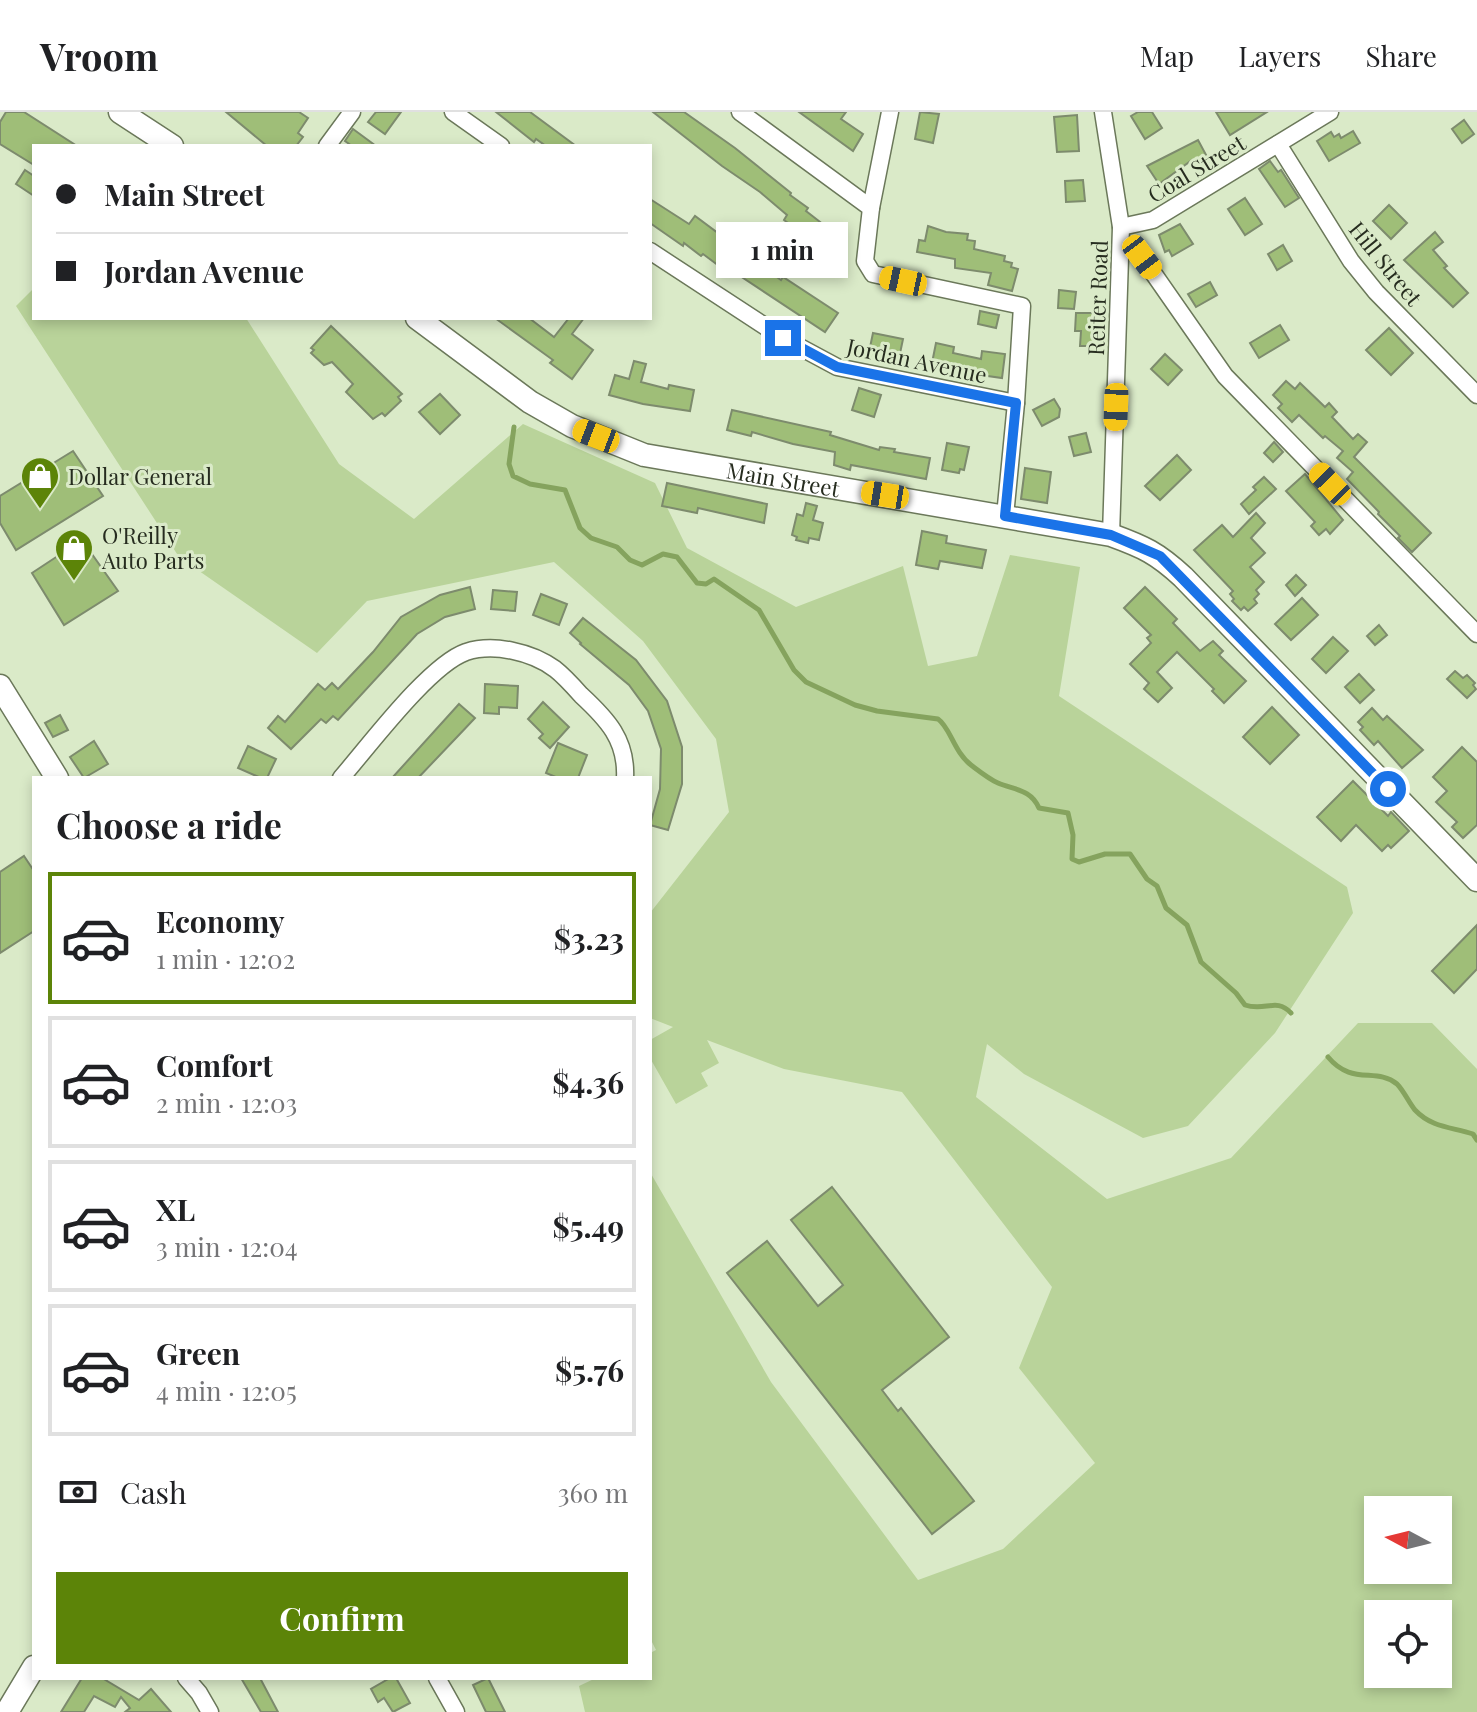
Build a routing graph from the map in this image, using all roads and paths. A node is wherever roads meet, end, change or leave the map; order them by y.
1 (120, 112) edge
2 (352, 112) edge
3 (453, 112) edge
4 (740, 112) edge
5 (890, 112) edge
6 (1103, 112) edge
7 (1330, 112) edge
8 (169, 144) edge
9 (328, 144) edge
10 (498, 144) edge
11 (1278, 144) junction
12 (871, 208) junction
13 (1121, 227) junction
14 (1122, 248) junction
15 (652, 252) edge
16 (420, 320) edge
17 (1477, 395) edge
18 (1016, 403) junction
19 (1005, 516) junction
20 (1111, 535) junction
21 (1477, 634) edge
22 (0, 686) edge
23 (56, 776) edge
24 (343, 776) edge
25 (625, 776) edge
26 (1477, 880) edge
27 (32, 1670) edge
28 (188, 1680) edge
29 (438, 1680) edge
30 (7, 1712) edge
31 (210, 1712) edge
32 (456, 1712) edge

1 - 8 street
2 - 9 street
3 - 10 street
4 - 12 street
5 - 12 street
6 - 13 street, Reiter Road
7 - 11 street, Coal Street
11 - 13 street, Coal Street
11 - 17 street, Hill Street
12 - 18 street
13 - 14 street, Reiter Road
14 - 20 street, Reiter Road
14 - 21 street
15 - 18 street, Jordan Avenue
16 - 19 street, Main Street
18 - 19 street
19 - 20 street, Main Street
20 - 26 street, Main Street
22 - 23 street
24 - 25 street
27 - 30 street
28 - 31 street
29 - 32 street

